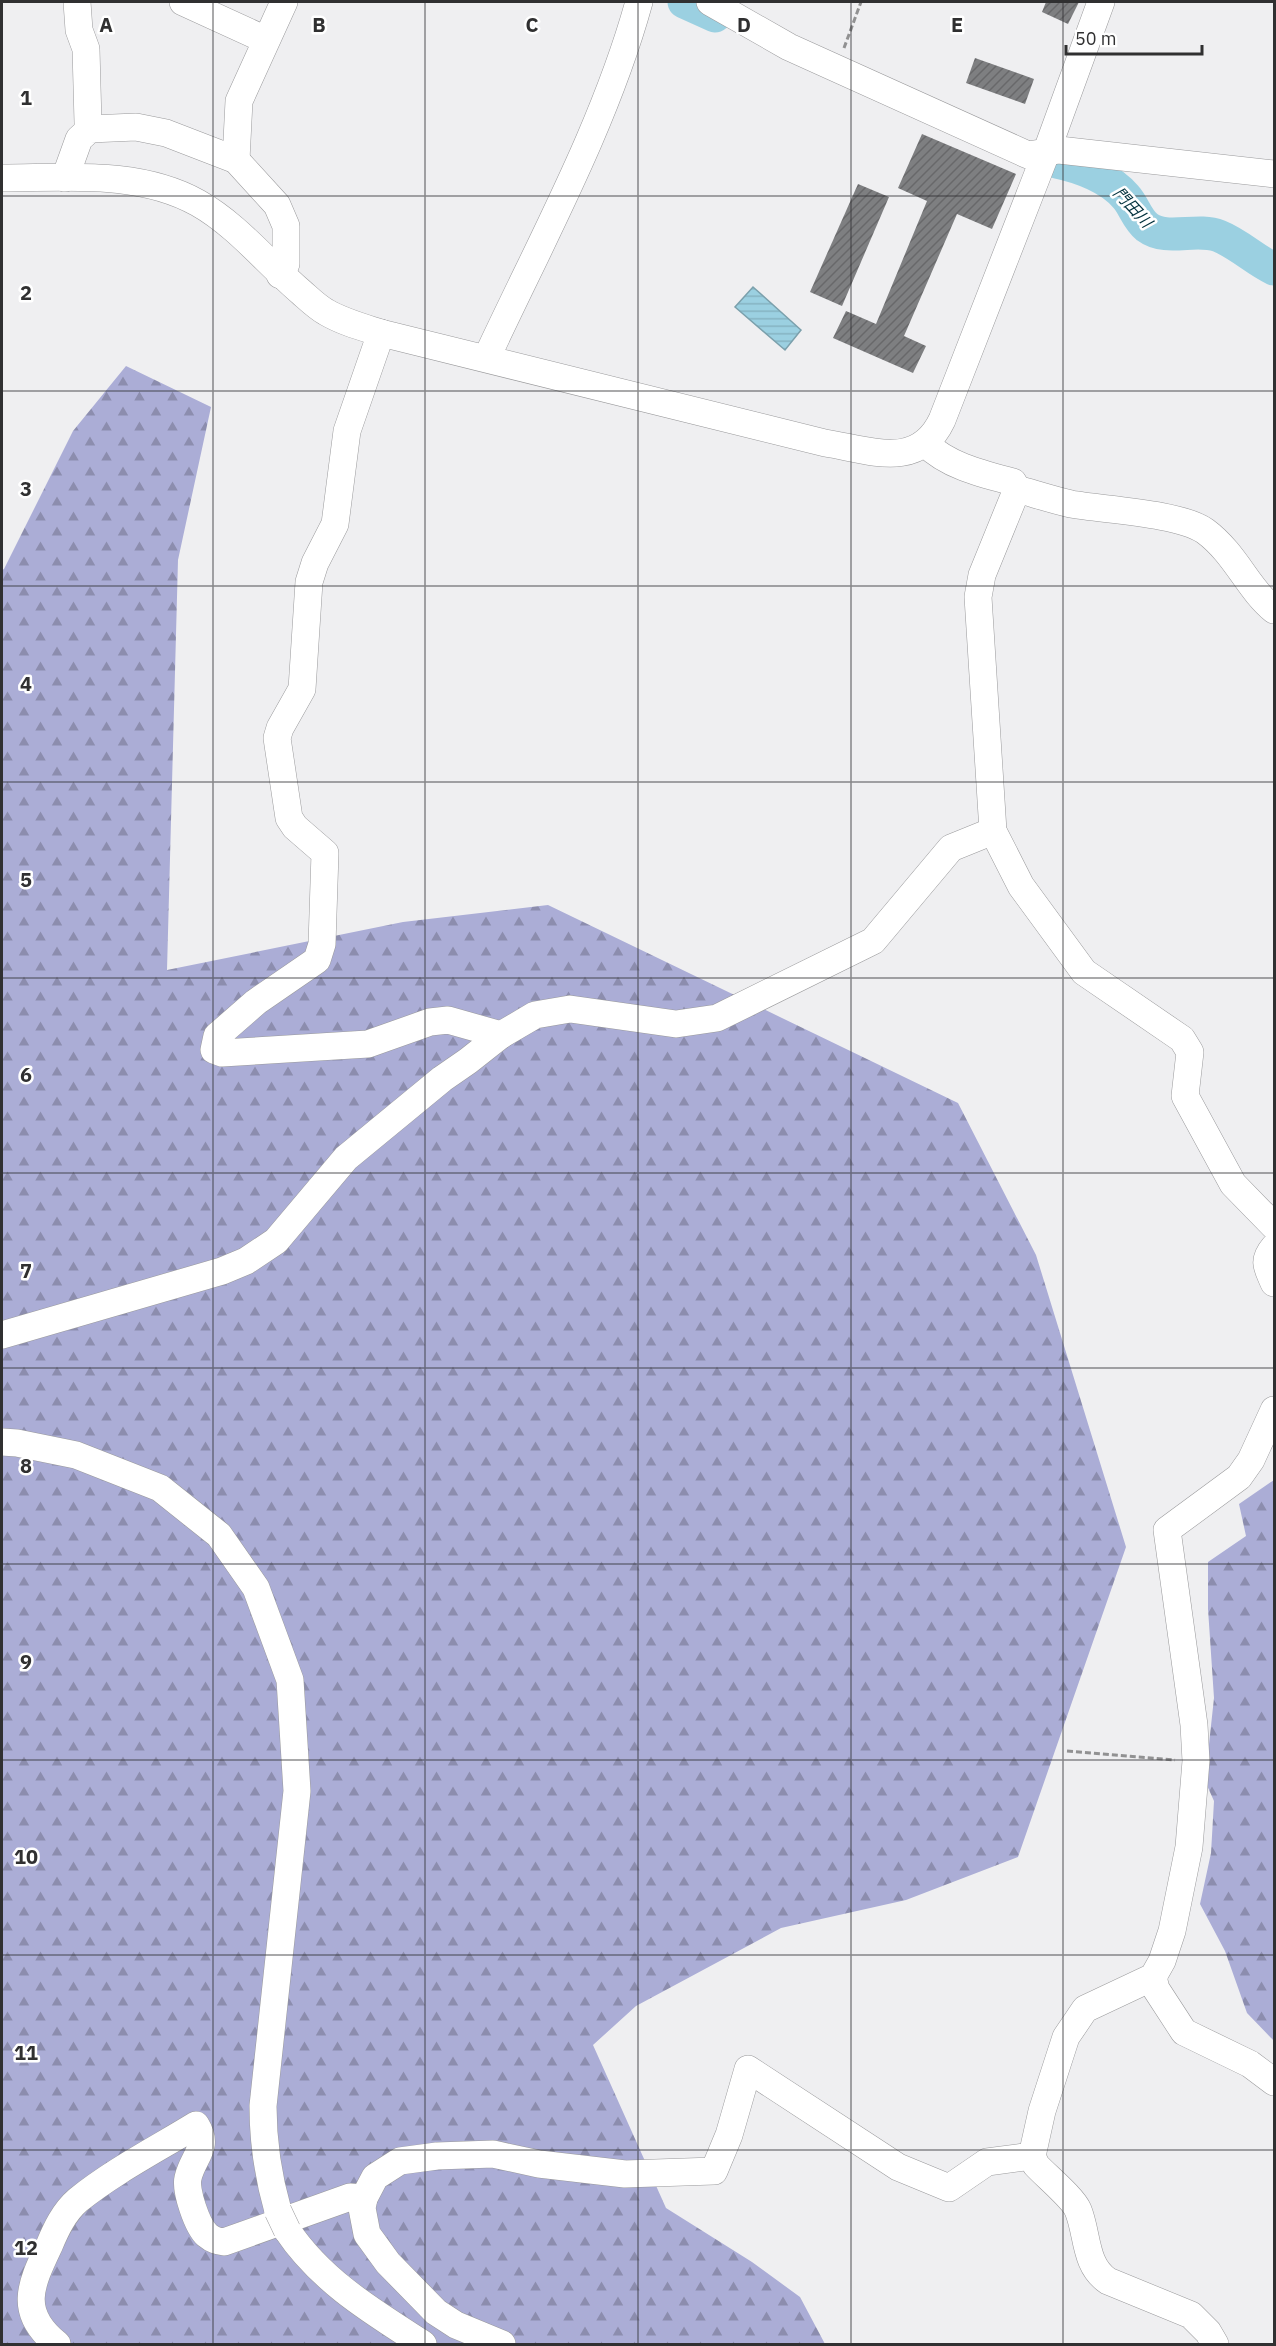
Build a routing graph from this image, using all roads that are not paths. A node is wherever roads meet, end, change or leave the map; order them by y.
1 (77, 2) edge
2 (183, 2) edge
3 (284, 2) edge
4 (639, 2) edge
5 (710, 2) edge
6 (1101, 2) edge
7 (266, 40) junction
8 (90, 129) junction
9 (1046, 153) junction
10 (236, 160) junction
11 (1275, 174) edge
12 (2, 178) edge
13 (64, 178) junction
14 (280, 275) junction
15 (381, 333) junction
16 (487, 357) junction
17 (926, 444) junction
18 (1017, 489) junction
19 (1275, 610) edge
20 (993, 831) junction
21 (501, 1035) junction
22 (1275, 1226) edge
23 (1275, 1247) edge
24 (1275, 1282) edge
25 (2, 1335) edge
26 (1275, 1410) edge
27 (2, 1442) edge
28 (1153, 1977) junction
29 (1275, 2082) edge
30 (1032, 2156) junction
31 (364, 2198) junction
32 (57, 2344) edge
33 (423, 2344) edge
34 (502, 2344) edge
35 (1215, 2344) edge

1 - 8 street
2 - 7 street
3 - 7 street
4 - 16 street
5 - 9 street
6 - 9 street
7 - 10 street
8 - 10 street
8 - 13 street
9 - 11 street
9 - 17 street
10 - 14 street
12 - 13 street
13 - 14 street
14 - 15 street
15 - 16 street
15 - 21 street
16 - 17 street
17 - 18 street
18 - 19 street
18 - 20 street
20 - 21 street
20 - 22 street
21 - 25 street
23 - 24 street
26 - 28 street
27 - 33 street
28 - 29 street
28 - 30 street
30 - 31 street
30 - 35 street
31 - 32 street
31 - 34 street

